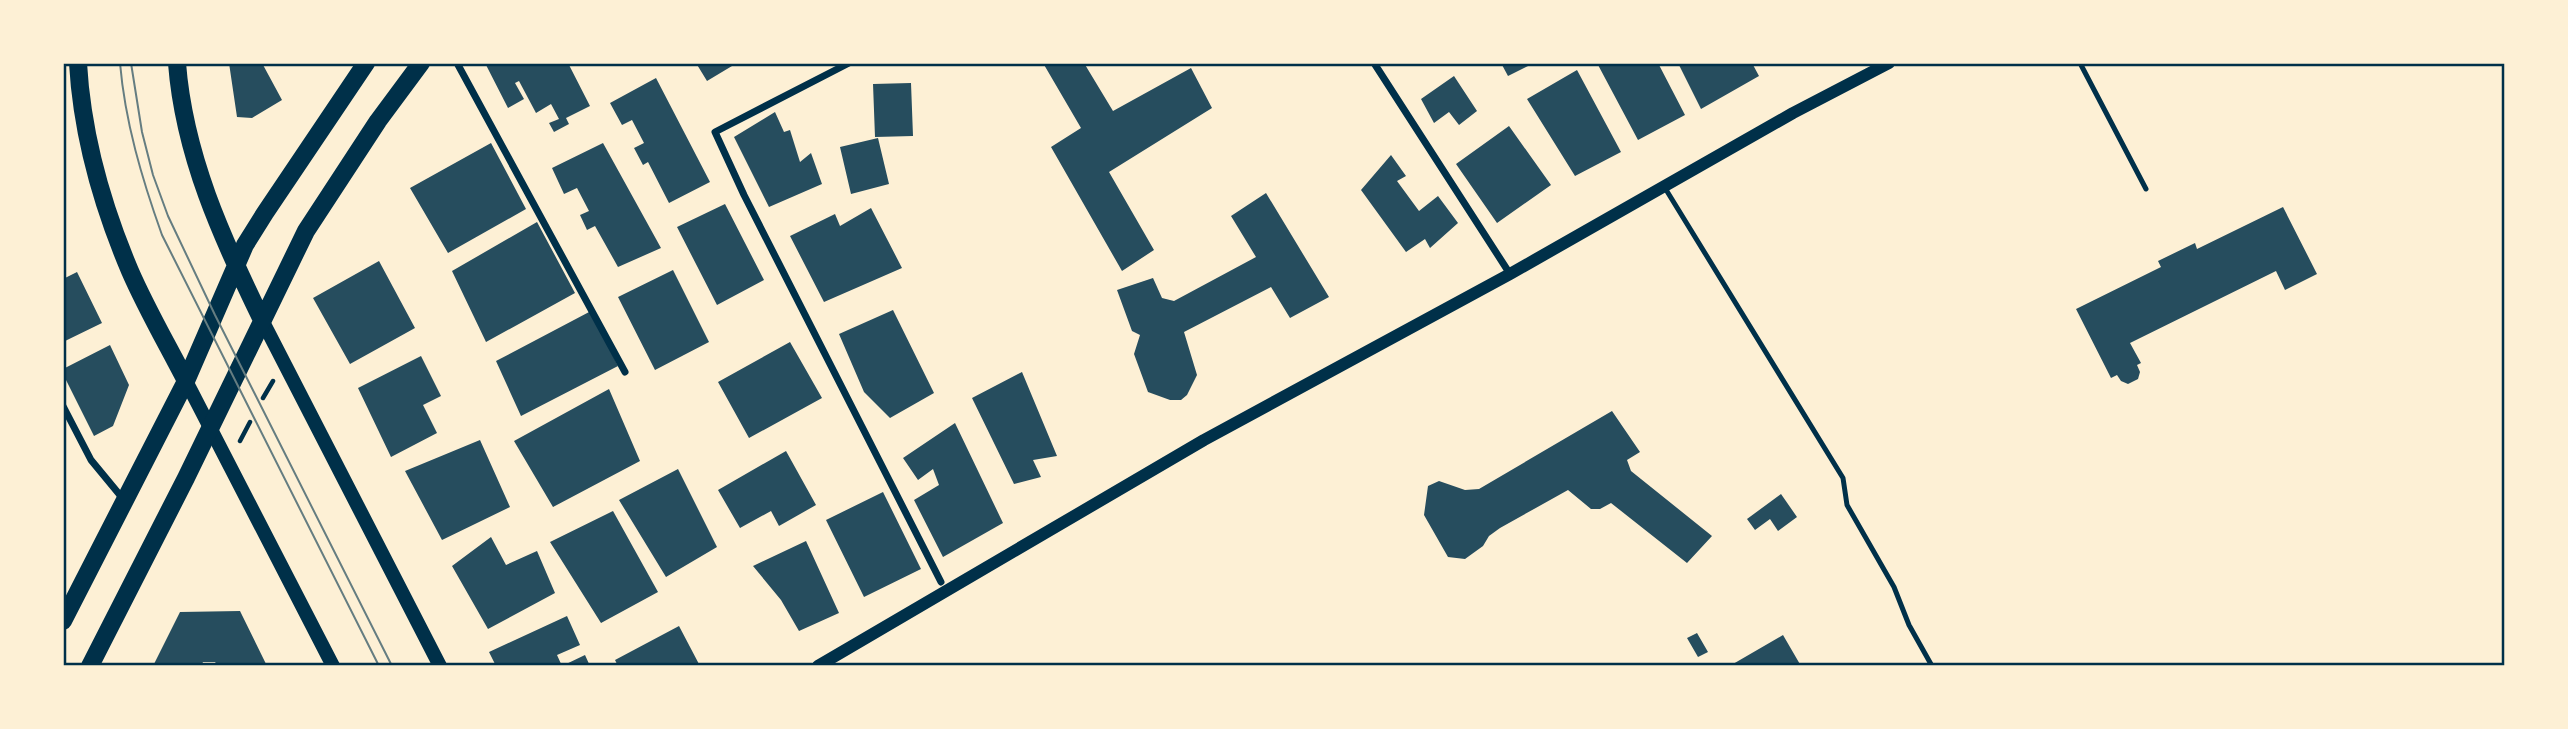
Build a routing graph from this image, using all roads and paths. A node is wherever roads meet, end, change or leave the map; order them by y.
1 (78, 63) edge
2 (177, 63) edge
3 (366, 63) edge
4 (421, 63) edge
5 (457, 63) edge
6 (849, 63) edge
7 (1374, 63) edge
8 (1889, 63) edge
9 (2080, 63) edge
10 (1875, 66) edge
11 (1665, 187) junction
12 (2146, 189) dead end
13 (236, 267) junction
14 (1510, 274) junction
15 (262, 320) junction
16 (625, 372) dead end
17 (274, 379) dead end
18 (186, 381) junction
19 (263, 398) dead end
20 (63, 406) edge
21 (250, 422) dead end
22 (210, 428) junction
23 (240, 441) dead end
24 (124, 500) junction
25 (941, 582) dead end
26 (63, 621) edge
27 (90, 666) edge
28 (333, 666) edge
29 (440, 666) edge
30 (818, 666) edge
31 (1932, 666) edge

1 - 18 main road
2 - 13 main road
3 - 13 main road
4 - 15 main road
5 - 16 street
6 - 25 street
7 - 14 street
8 - 10 street
9 - 12 lane
10 - 11 street
11 - 14 street
11 - 31 lane
13 - 15 main road
13 - 18 main road
14 - 30 street
15 - 22 main road
15 - 29 main road
17 - 19 path
18 - 22 main road
18 - 24 main road
20 - 24 street
21 - 23 path
22 - 27 main road
22 - 28 main road
24 - 26 main road

